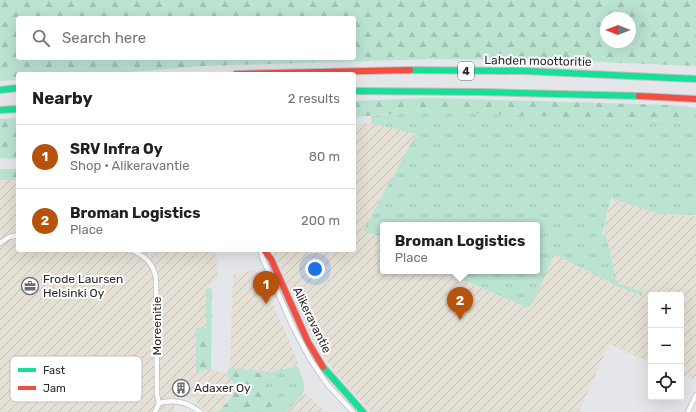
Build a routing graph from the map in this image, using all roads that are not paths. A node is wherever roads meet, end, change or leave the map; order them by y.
1 (334, 72) edge
2 (696, 79) edge
3 (16, 88) edge
4 (0, 90) edge
5 (356, 92) edge
6 (696, 99) edge
7 (16, 109) edge
8 (0, 110) edge
9 (16, 235) edge
10 (0, 243) edge
11 (136, 252) edge
12 (261, 252) edge
13 (266, 252) edge
14 (696, 395) edge
15 (159, 403) junction
16 (155, 412) edge
17 (200, 412) edge
18 (353, 412) edge
19 (363, 412) edge
20 (688, 412) edge

1 - 2 main road, Lahden moottoritie / 4
3 - 4 main road
5 - 6 main road, 4
7 - 8 main road
9 - 10 street
11 - 15 street, Moreenitie
12 - 18 street, Alikeravantie
13 - 19 main road, Alikeravantie
14 - 20 street
15 - 16 street
15 - 17 street

